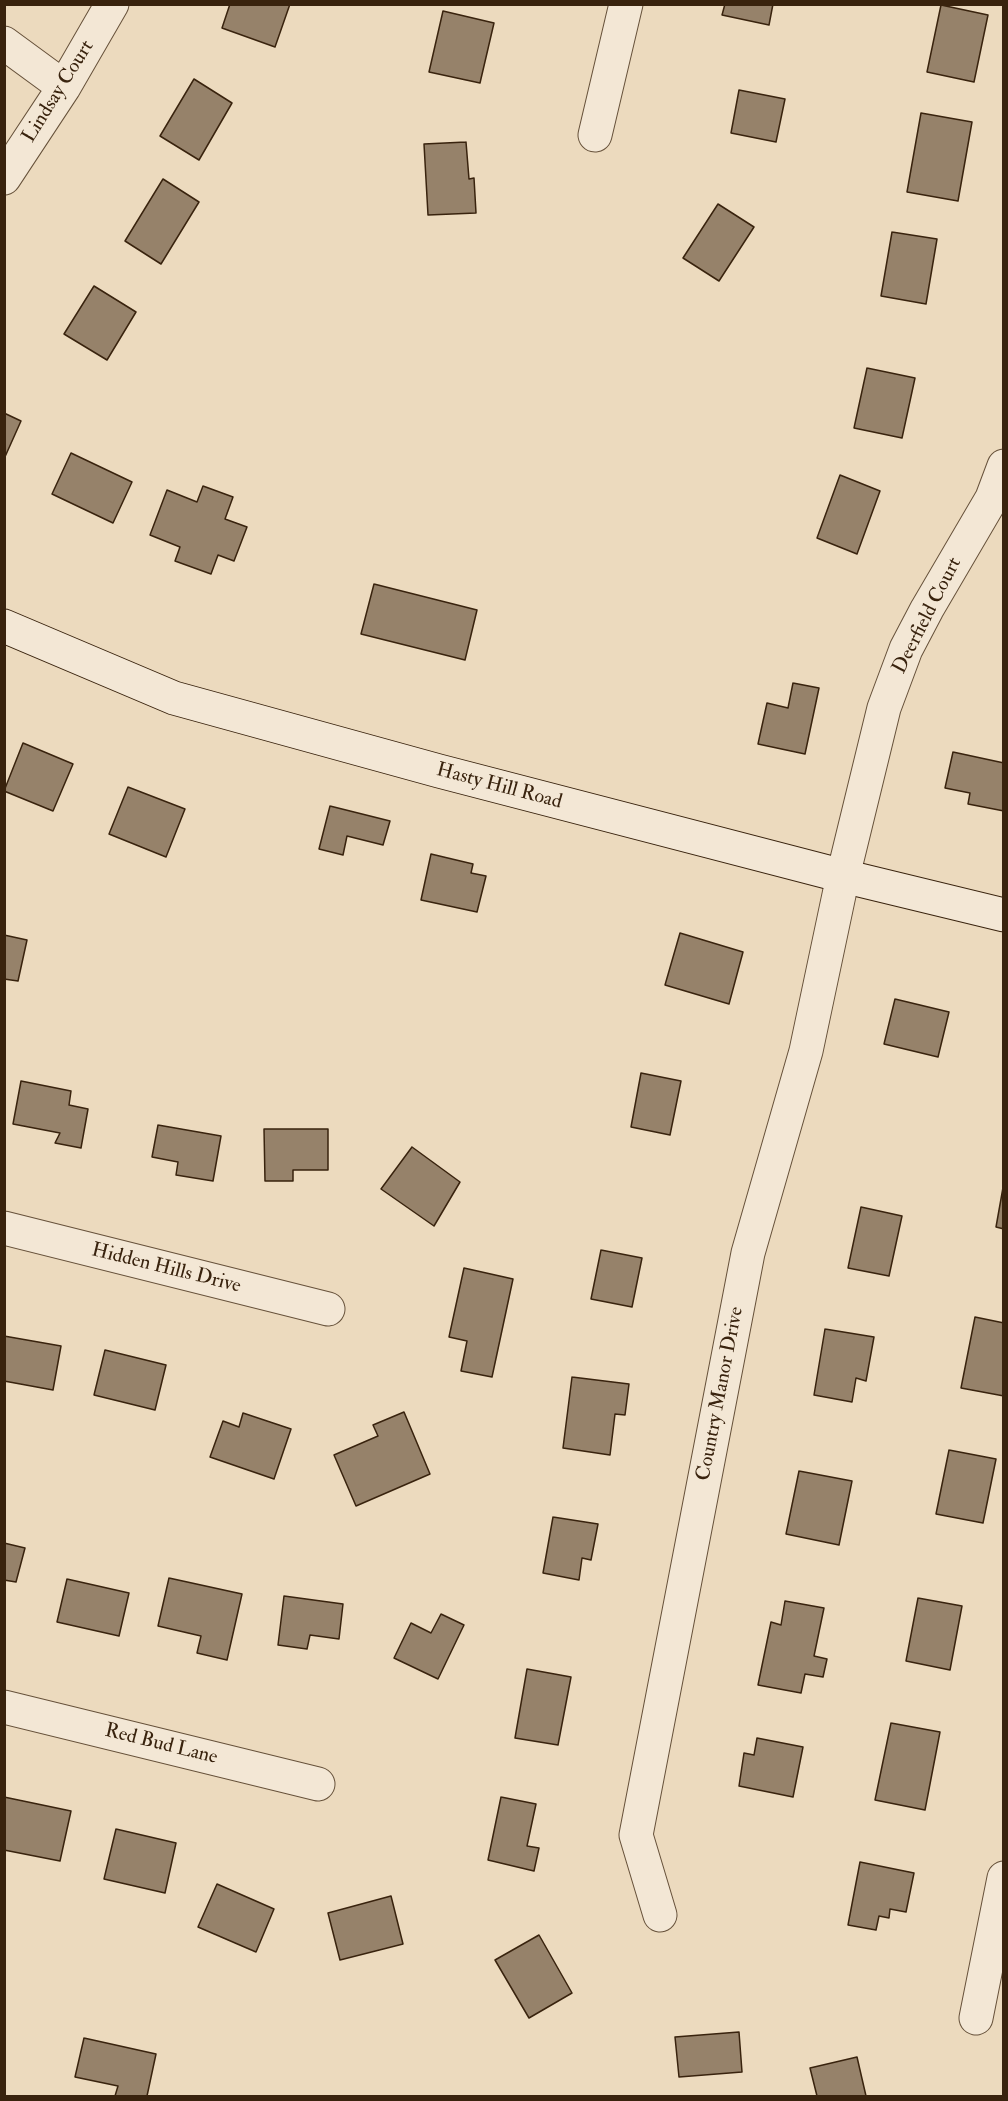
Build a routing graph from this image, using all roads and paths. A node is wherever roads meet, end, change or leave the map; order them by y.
1 (112, 4) edge
2 (626, 4) edge
3 (4, 43) edge
4 (64, 87) junction
5 (595, 135) dead end
6 (4, 178) edge
7 (1004, 466) edge
8 (4, 626) edge
9 (843, 876) junction
10 (1004, 915) edge
11 (4, 1228) edge
12 (328, 1309) dead end
13 (4, 1707) edge
14 (318, 1784) dead end
15 (1004, 1878) edge
16 (660, 1915) dead end
17 (976, 2018) dead end

1 - 4 street, Lindsay Court
2 - 5 street
3 - 4 street
4 - 6 street, Lindsay Court
7 - 9 street, Deerfield Court
8 - 9 street, Hasty Hill Road
9 - 10 street, Hasty Hill Road
9 - 16 street, Country Manor Drive
11 - 12 street, Hidden Hills Drive
13 - 14 street, Red Bud Lane
15 - 17 street

